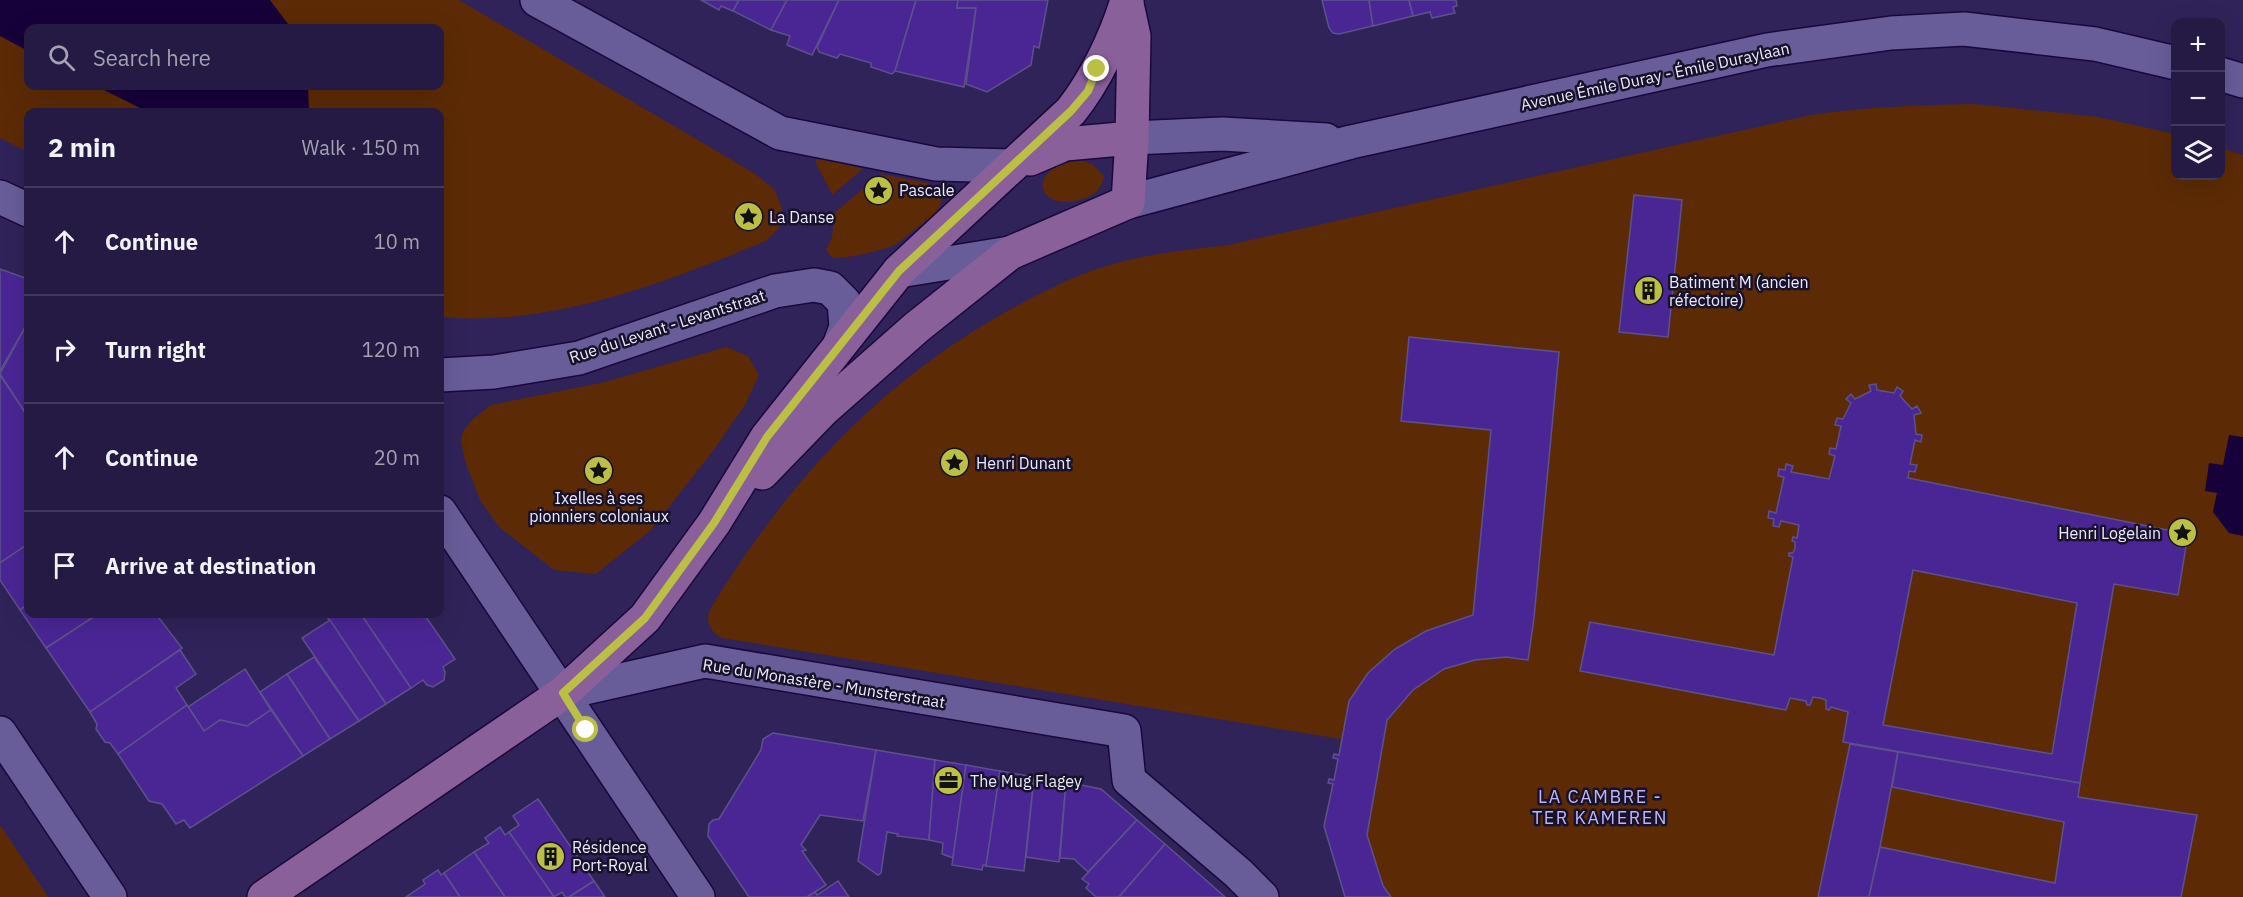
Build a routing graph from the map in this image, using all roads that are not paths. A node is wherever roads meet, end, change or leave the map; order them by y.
1 (537, 0) edge
2 (1127, 1) edge
3 (2171, 62) edge
4 (2225, 76) edge
5 (2243, 81) edge
6 (1132, 138) junction
7 (1352, 142) junction
8 (1012, 166) junction
9 (0, 197) edge
10 (1128, 202) junction
11 (24, 208) edge
12 (1010, 253) junction
13 (899, 271) junction
14 (839, 346) junction
15 (444, 375) edge
16 (444, 518) edge
17 (714, 523) junction
18 (563, 693) junction
19 (0, 733) edge
20 (110, 897) edge
21 (264, 897) edge
22 (698, 897) edge
23 (1262, 897) edge

1 - 8 street
2 - 6 street
2 - 8 street
3 - 7 street, Avenue Émile Duray - Émile Duraylaan
4 - 5 street
6 - 7 street, Avenue Émile Duray - Émile Duraylaan
6 - 8 street, Avenue Émile Duray - Émile Duraylaan
6 - 10 street
7 - 10 street, Avenue Émile Duray - Émile Duraylaan
8 - 13 street
9 - 11 street
10 - 12 street
12 - 13 street
12 - 17 street
13 - 14 street
14 - 15 street, Rue du Levant - Levantstraat
14 - 17 street
16 - 18 street
17 - 18 street
18 - 21 street, Rue du Monastère - Munsterstraat
18 - 22 street
18 - 23 street, Rue du Monastère - Munsterstraat
19 - 20 street

